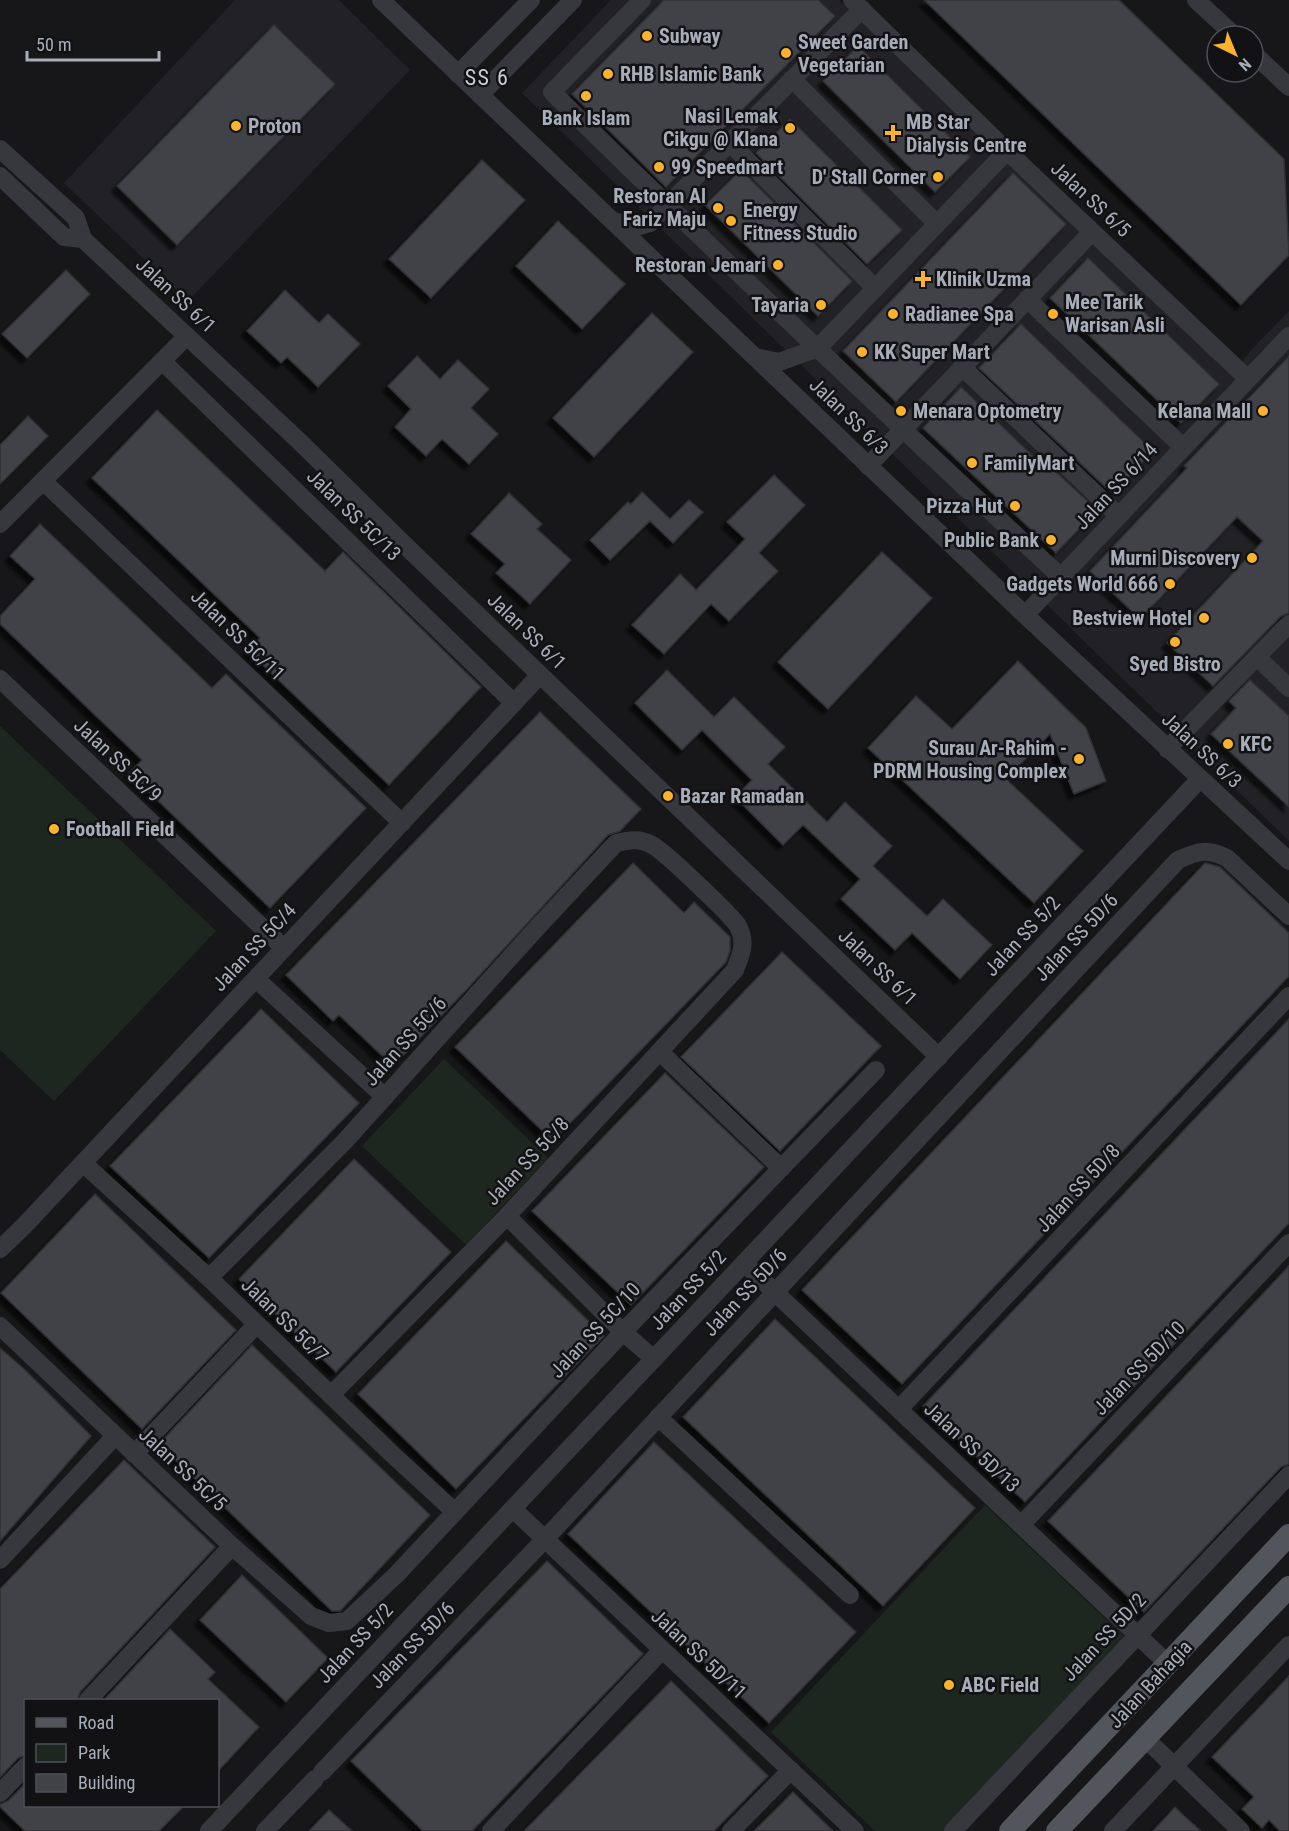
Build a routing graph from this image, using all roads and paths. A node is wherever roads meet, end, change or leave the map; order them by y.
1 (381, 0) edge
2 (531, 0) edge
3 (573, 0) edge
4 (642, 0) edge
5 (1197, 0) edge
6 (857, 5) edge
7 (1222, 24) edge
8 (1265, 64) edge
9 (458, 74) junction
10 (792, 80) junction
11 (1289, 87) edge
12 (480, 95) junction
13 (730, 143) junction
14 (0, 149) edge
15 (1007, 150) junction
16 (0, 177) edge
17 (668, 206) junction
18 (611, 220) junction
19 (937, 224) junction
20 (1092, 232) junction
21 (83, 239) junction
22 (875, 288) junction
23 (1027, 299) junction
24 (187, 336) junction
25 (1289, 336) edge
26 (818, 348) junction
27 (755, 357) junction
28 (162, 361) junction
29 (962, 368) junction
30 (1248, 379) junction
31 (903, 430) junction
32 (1184, 447) junction
33 (868, 466) junction
34 (43, 481) junction
35 (1119, 516) junction
36 (0, 524) edge
37 (1061, 577) junction
38 (1025, 615) junction
39 (1289, 624) edge
40 (1257, 657) junction
41 (540, 675) junction
42 (0, 679) edge
43 (1289, 688) edge
44 (514, 703) junction
45 (1167, 749) junction
46 (1200, 779) junction
47 (402, 823) junction
48 (634, 839) joint
49 (1289, 861) edge
50 (1289, 915) edge
51 (285, 948) junction
52 (256, 979) junction
53 (1289, 996) edge
54 (660, 1052) junction
55 (939, 1057) junction
56 (876, 1070) dead end
57 (385, 1097) junction
58 (83, 1163) junction
59 (780, 1167) junction
60 (507, 1216) junction
61 (1289, 1243) edge
62 (0, 1249) edge
63 (744, 1263) junction
64 (209, 1278) junction
65 (775, 1292) junction
66 (257, 1324) junction
67 (0, 1326) edge
68 (623, 1332) junction
69 (654, 1359) junction
70 (331, 1395) junction
71 (899, 1409) junction
72 (658, 1417) junction
73 (115, 1436) junction
74 (134, 1454) junction
75 (1289, 1475) edge
76 (513, 1509) junction
77 (454, 1512) junction
78 (1021, 1525) junction
79 (1289, 1536) edge
80 (545, 1539) junction
81 (232, 1546) junction
82 (0, 1560) edge
83 (1289, 1587) edge
84 (850, 1595) dead end
85 (347, 1621) joint
86 (1137, 1635) junction
87 (1289, 1645) edge
88 (662, 1650) junction
89 (1168, 1664) junction
90 (90, 1699) edge
91 (1146, 1739) junction
92 (1175, 1767) junction
93 (24, 1768) edge
94 (790, 1770) junction
95 (0, 1793) edge
96 (1017, 1828) edge
97 (209, 1831) edge
98 (265, 1831) edge
99 (491, 1831) edge
100 (731, 1831) edge
101 (855, 1831) edge
102 (953, 1831) edge
103 (1057, 1831) edge
104 (1113, 1831) edge
105 (1241, 1831) edge

1 - 9 street, Jalan SS 6/3
2 - 9 street
3 - 12 street
4 - 17 street
5 - 7 street
6 - 10 street
6 - 15 street, Jalan SS 6/5
8 - 11 street
9 - 12 street, Jalan SS 6/3
10 - 13 street
10 - 19 street
12 - 18 street, Jalan SS 6/3
13 - 17 street
13 - 22 street
14 - 21 street, Jalan SS 6/1
15 - 19 street
15 - 20 street, Jalan SS 6/5
16 - 21 street, Jalan SS 6/1
17 - 18 street
17 - 26 street
18 - 27 street, Jalan SS 6/3
19 - 22 street
20 - 23 street
20 - 30 street, Jalan SS 6/5
21 - 24 street, Jalan SS 6/1
22 - 26 street
23 - 29 street
23 - 32 street
24 - 28 street
24 - 41 street, Jalan SS 6/1
25 - 30 street, Jalan SS 6/14
26 - 27 street
26 - 31 street
27 - 33 street, Jalan SS 6/3
28 - 34 street
28 - 44 street, Jalan SS 5C/13
29 - 31 street
29 - 35 street
30 - 32 street, Jalan SS 6/14
31 - 33 street
31 - 37 street
32 - 35 street, Jalan SS 6/14
33 - 38 street, Jalan SS 6/3
34 - 36 street
34 - 47 street, Jalan SS 5C/11
35 - 37 street, Jalan SS 6/14
37 - 38 street, Jalan SS 6/14
38 - 45 street, Jalan SS 6/3
39 - 40 street
40 - 43 street
40 - 45 street
41 - 44 street, Jalan SS 5C/4
41 - 55 street, Jalan SS 6/1
42 - 51 street, Jalan SS 5C/9
44 - 47 street, Jalan SS 5C/4
45 - 46 street, Jalan SS 6/3
46 - 49 street, Jalan SS 6/3
46 - 55 street, Jalan SS 5/2
47 - 51 street, Jalan SS 5C/4
48 - 54 street, Jalan SS 5C/8
48 - 57 street, Jalan SS 5C/6
50 - 65 street, Jalan SS 5D/6
51 - 52 street, Jalan SS 5C/4
52 - 57 street
52 - 58 street, Jalan SS 5C/4
53 - 71 street, Jalan SS 5D/8
54 - 59 street
54 - 60 street, Jalan SS 5C/8
55 - 63 street, Jalan SS 5/2
56 - 59 street, Jalan SS 5C/10
57 - 64 street, Jalan SS 5C/6
58 - 62 street, Jalan SS 5C/4
58 - 64 street, Jalan SS 5C/7
59 - 68 street, Jalan SS 5C/10
60 - 68 street
60 - 70 street, Jalan SS 5C/8
61 - 78 street, Jalan SS 5D/10
63 - 65 street, Jalan SS 5D/13
63 - 69 street, Jalan SS 5/2
64 - 66 street, Jalan SS 5C/7
65 - 71 street, Jalan SS 5D/13
65 - 72 street, Jalan SS 5D/6
66 - 70 street, Jalan SS 5C/7
66 - 74 street
67 - 73 street, Jalan SS 5C/5
68 - 69 street
68 - 77 street, Jalan SS 5C/10
69 - 76 street, Jalan SS 5/2
70 - 77 street, Jalan SS 5C/7
71 - 78 street, Jalan SS 5D/13
72 - 80 street, Jalan SS 5D/6
72 - 84 street
73 - 74 street, Jalan SS 5C/5
73 - 82 street
74 - 81 street, Jalan SS 5C/5
75 - 86 street, Jalan SS 5D/2
76 - 80 street, Jalan SS 5D/11
76 - 97 street, Jalan SS 5/2
77 - 85 street, Jalan SS 5C/10
78 - 86 street, Jalan SS 5D/13
79 - 89 main road, Jalan Bahagia
80 - 88 street, Jalan SS 5D/11
80 - 98 street, Jalan SS 5D/6
81 - 85 street, Jalan SS 5C/5
81 - 90 street
83 - 91 main road, Jalan Bahagia
86 - 89 street, Jalan SS 5D/13
86 - 102 street, Jalan SS 5D/2
87 - 92 street
88 - 94 street, Jalan SS 5D/11
88 - 99 street
89 - 96 main road, Jalan Bahagia
91 - 92 street
91 - 103 main road, Jalan Bahagia
92 - 104 street
92 - 105 street
93 - 95 street
94 - 100 street
94 - 101 street, Jalan SS 5D/11

